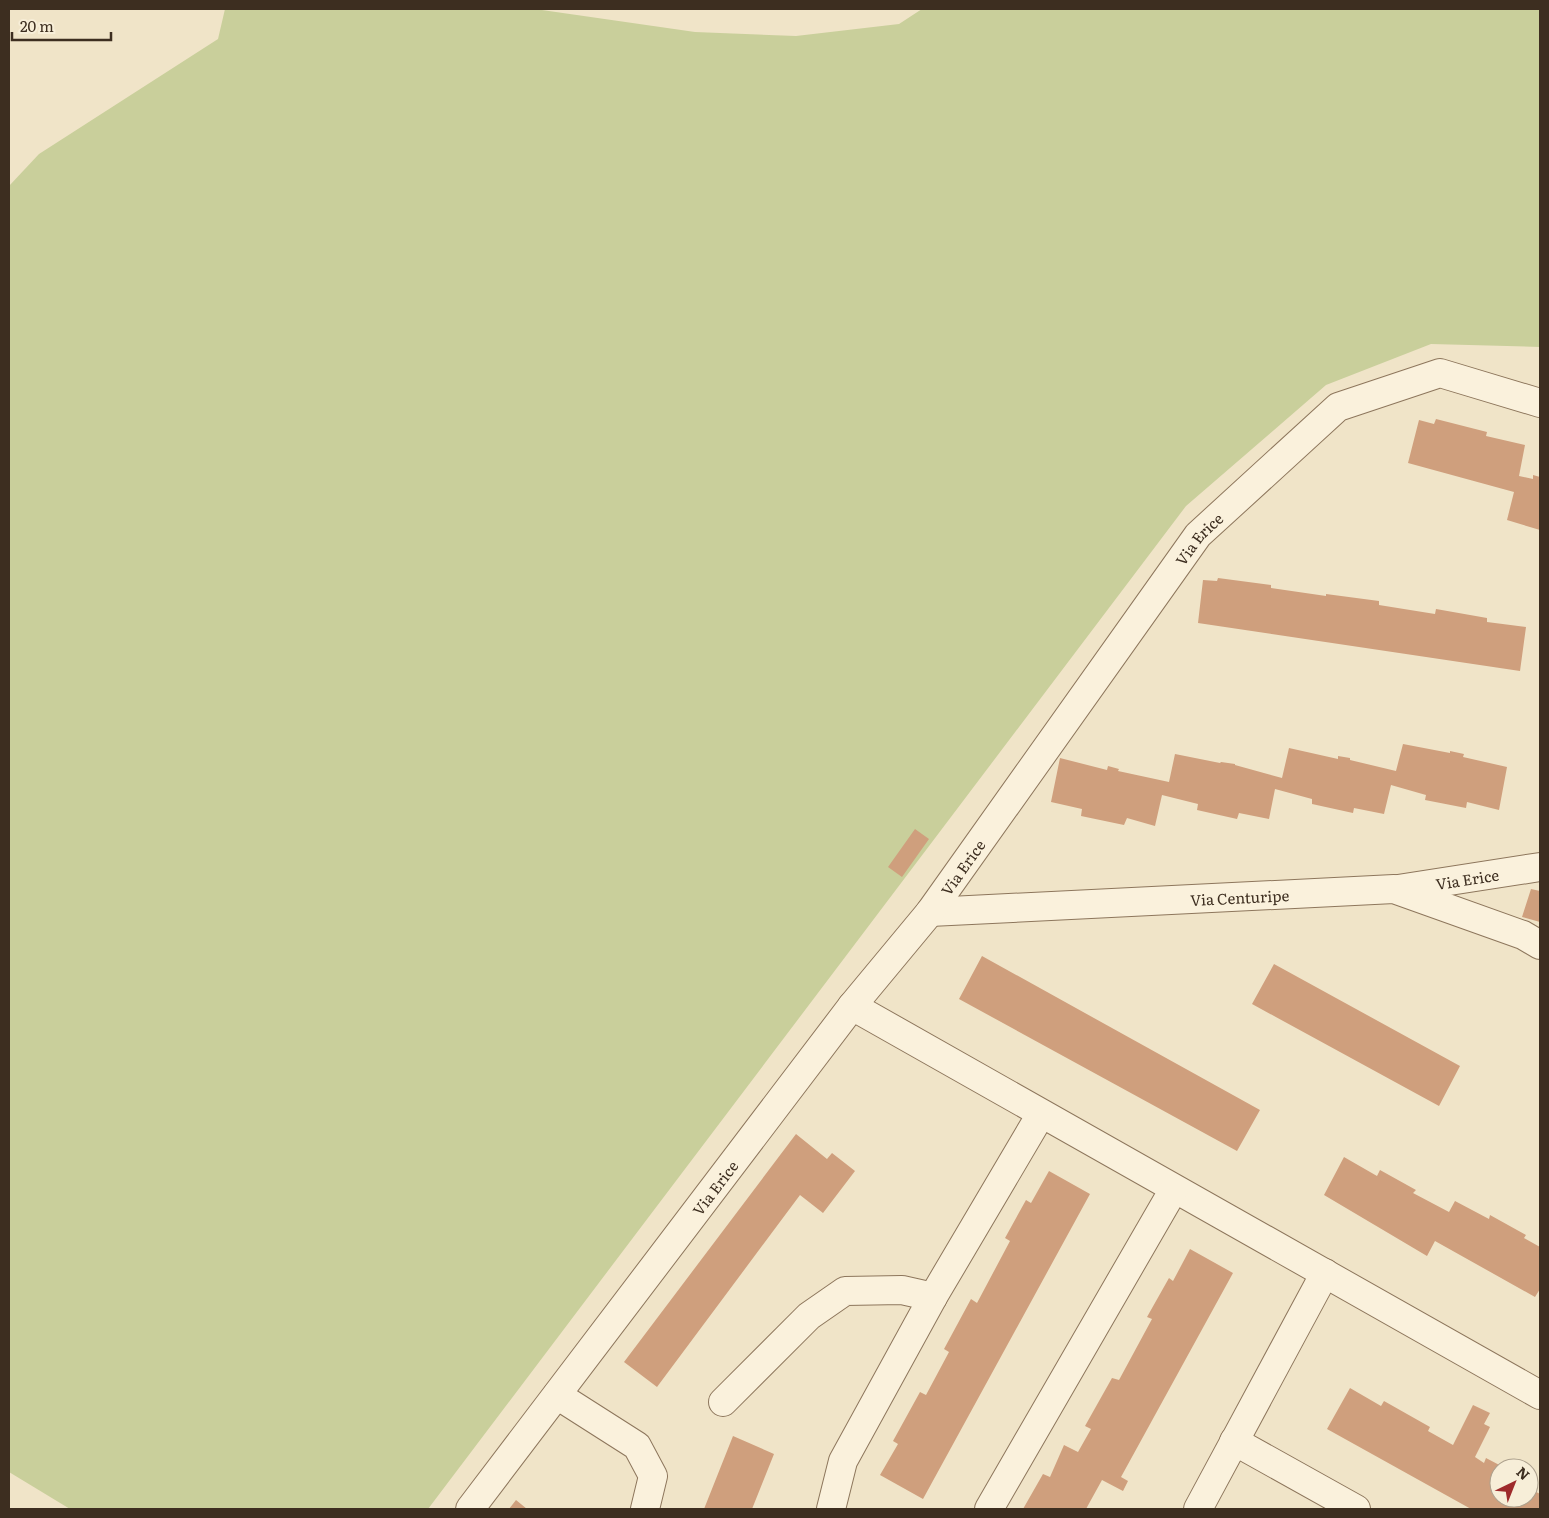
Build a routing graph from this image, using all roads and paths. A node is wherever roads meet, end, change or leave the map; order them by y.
1 (1540, 403) edge
2 (1540, 867) edge
3 (1394, 889) junction
4 (930, 912) junction
5 (1540, 945) edge
6 (852, 1006) junction
7 (1041, 1114) junction
8 (1174, 1188) junction
9 (1325, 1273) junction
10 (933, 1297) junction
11 (556, 1395) junction
12 (1540, 1396) edge
13 (723, 1402) dead end
14 (1234, 1441) junction
15 (470, 1509) edge
16 (645, 1509) edge
17 (831, 1509) edge
18 (989, 1509) edge
19 (1198, 1509) edge
20 (1356, 1509) edge

1 - 4 street, Via Erice
2 - 3 street, Via Erice
3 - 4 street, Via Centuripe
3 - 5 street, Via Centuripe
4 - 6 street, Via Erice
6 - 7 street
6 - 11 street, Via Erice
7 - 8 street
7 - 10 street
8 - 9 street
8 - 18 street
9 - 12 street
9 - 14 street
10 - 13 street
10 - 17 street
11 - 15 street, Via Erice
11 - 16 street
14 - 19 street
14 - 20 street

